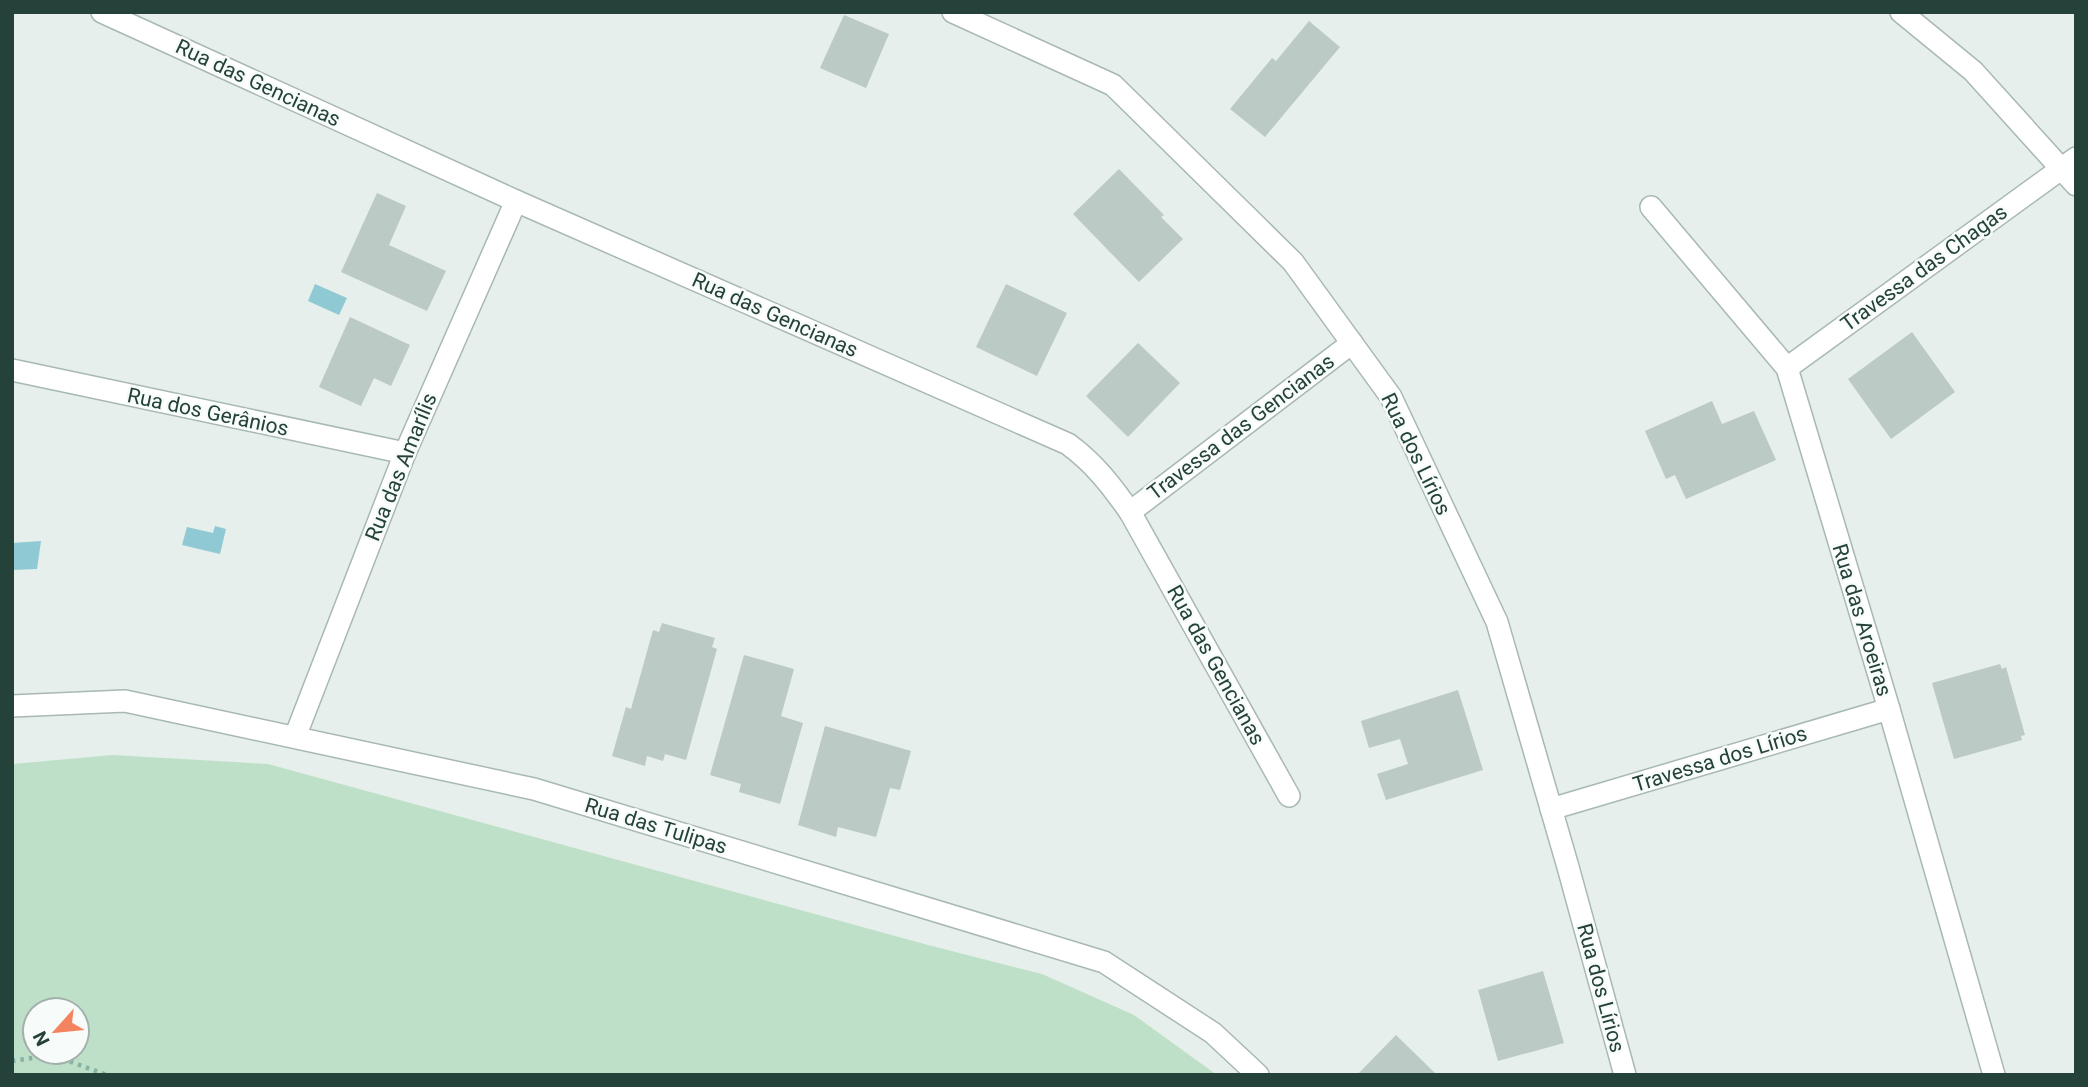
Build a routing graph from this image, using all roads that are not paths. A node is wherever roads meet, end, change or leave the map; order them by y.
1 (102, 12) edge
2 (953, 12) edge
3 (1900, 12) edge
4 (2068, 163) edge
5 (2076, 185) edge
6 (516, 201) junction
7 (1651, 207) dead end
8 (1352, 343) junction
9 (1787, 368) junction
10 (12, 370) edge
11 (405, 453) junction
12 (1130, 512) junction
13 (12, 706) edge
14 (1889, 709) junction
15 (295, 737) junction
16 (1289, 796) dead end
17 (1551, 809) junction
18 (1258, 1075) edge
19 (1625, 1075) edge
20 (1994, 1075) edge

1 - 6 street, Rua das Gencianas
2 - 8 street, Rua dos Lírios
3 - 4 street
4 - 5 street
4 - 9 street, Travessa das Chagas
6 - 11 street, Rua das Amarílis
6 - 12 street, Rua das Gencianas
7 - 9 street, Rua das Aroeiras
8 - 12 street, Travessa das Gencianas
8 - 17 street, Rua dos Lírios
9 - 14 street, Rua das Aroeiras
10 - 11 street, Rua dos Gerânios
11 - 15 street, Rua das Amarílis
12 - 16 street, Rua das Gencianas
13 - 15 street, Rua das Tulipas
14 - 17 street, Travessa dos Lírios
14 - 20 street, Rua das Aroeiras
15 - 18 street, Rua das Tulipas
17 - 19 street, Rua dos Lírios

